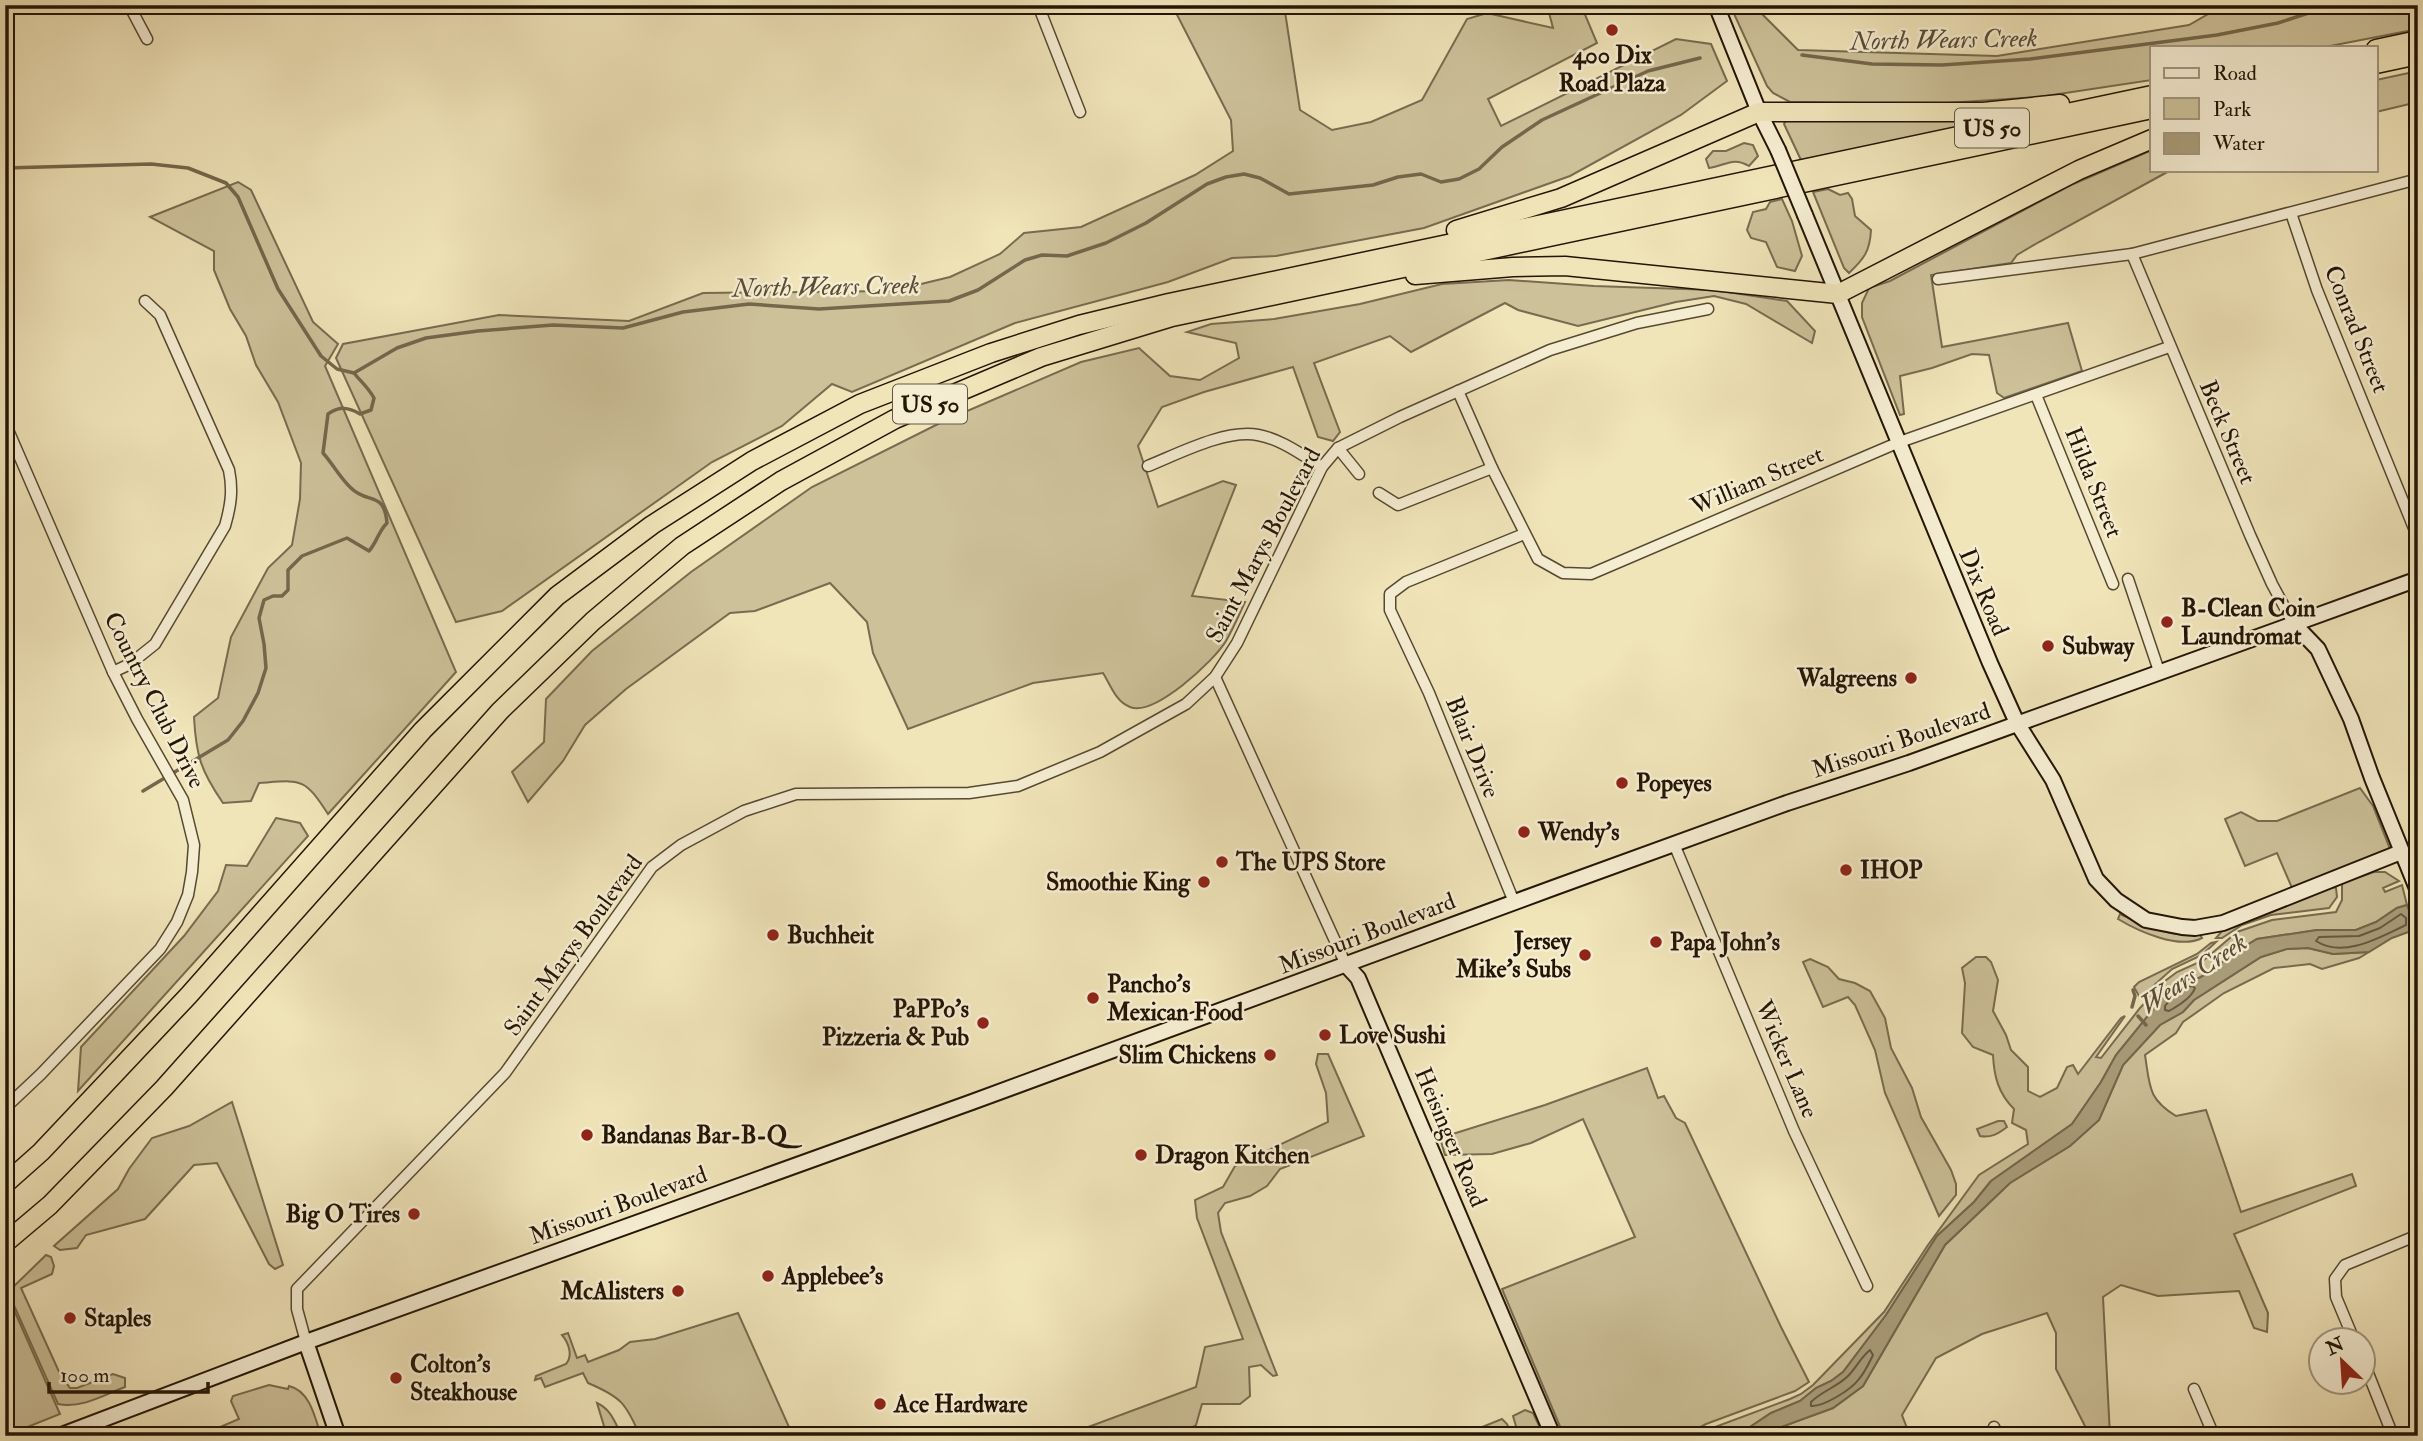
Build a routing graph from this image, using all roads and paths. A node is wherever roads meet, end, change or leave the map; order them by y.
1 (129, 5) edge
2 (1038, 5) edge
3 (1716, 5) edge
4 (147, 39) dead end
5 (2418, 40) edge
6 (2378, 49) edge
7 (2418, 55) edge
8 (2378, 64) edge
9 (2150, 94) edge
10 (2150, 94) edge
11 (2150, 109) edge
12 (1080, 112) dead end
13 (1759, 112) junction
14 (2150, 140) edge
15 (2418, 179) edge
16 (2291, 213) junction
17 (2132, 254) junction
18 (1343, 265) junction
19 (1938, 279) dead end
20 (1321, 284) junction
21 (1838, 294) junction
22 (145, 301) dead end
23 (1708, 309) dead end
24 (2169, 347) junction
25 (1458, 391) junction
26 (2036, 396) junction
27 (5, 424) edge
28 (1897, 443) junction
29 (1338, 448) junction
30 (1148, 466) dead end
31 (1322, 467) junction
32 (1492, 468) junction
33 (1359, 474) dead end
34 (1379, 493) dead end
35 (1524, 534) junction
36 (2418, 537) edge
37 (2127, 579) dead end
38 (2418, 579) edge
39 (2113, 584) dead end
40 (2293, 623) junction
41 (2159, 671) junction
42 (113, 672) junction
43 (1215, 677) junction
44 (2017, 723) junction
45 (1674, 844) junction
46 (2402, 852) junction
47 (2360, 868) junction
48 (2415, 884) edge
49 (1514, 902) junction
50 (1346, 965) junction
51 (5, 1108) edge
52 (5, 1184) edge
53 (2418, 1235) edge
54 (5, 1243) edge
55 (1867, 1286) dead end
56 (2348, 1326) edge
57 (306, 1342) junction
58 (2194, 1389) dead end
59 (2377, 1396) edge
60 (59, 1436) edge
61 (338, 1436) edge
62 (1553, 1436) edge
63 (2214, 1436) edge
64 (2393, 1436) edge

1 - 4 street
2 - 12 street
3 - 13 main road, Dix Road
5 - 6 highway
7 - 8 highway
9 - 13 highway
10 - 18 highway, US 50
11 - 20 highway, US 50
13 - 18 highway
13 - 21 main road, Dix Road, bridge
14 - 21 highway
15 - 16 street
16 - 17 street
16 - 36 street, Conrad Street
17 - 19 street
17 - 24 street, Beck Street
18 - 52 highway, US 50
20 - 21 highway
20 - 54 highway, US 50
21 - 28 main road, Dix Road
22 - 42 street
23 - 25 street, Saint Marys Boulevard
24 - 26 street, William Street
24 - 40 street, Beck Street
25 - 29 street, Saint Marys Boulevard
25 - 32 street, William Street
26 - 28 street, William Street
26 - 39 street, Hilda Street
27 - 42 street, Country Club Drive
28 - 35 street, William Street
28 - 44 main road, Dix Road
29 - 31 street, Saint Marys Boulevard
29 - 33 street
30 - 31 street
31 - 43 street, Saint Marys Boulevard
32 - 34 street
32 - 35 street, William Street
35 - 49 street, Blair Drive
37 - 41 street
38 - 40 main road, Missouri Boulevard
40 - 41 main road, Missouri Boulevard
40 - 46 main road
41 - 44 main road, Missouri Boulevard
42 - 51 street, Country Club Drive
43 - 50 street, Heisinger Road
43 - 57 street, Saint Marys Boulevard
44 - 45 main road, Missouri Boulevard
44 - 47 main road, Dix Road
45 - 49 main road, Missouri Boulevard
45 - 55 street, Wicker Lane
46 - 47 main road, Dix Road
46 - 48 main road
47 - 48 main road
49 - 50 main road, Missouri Boulevard
50 - 57 main road, Missouri Boulevard
50 - 62 main road, Heisinger Road
53 - 56 street
57 - 60 main road, Missouri Boulevard
57 - 61 main road
58 - 63 street
59 - 64 street

